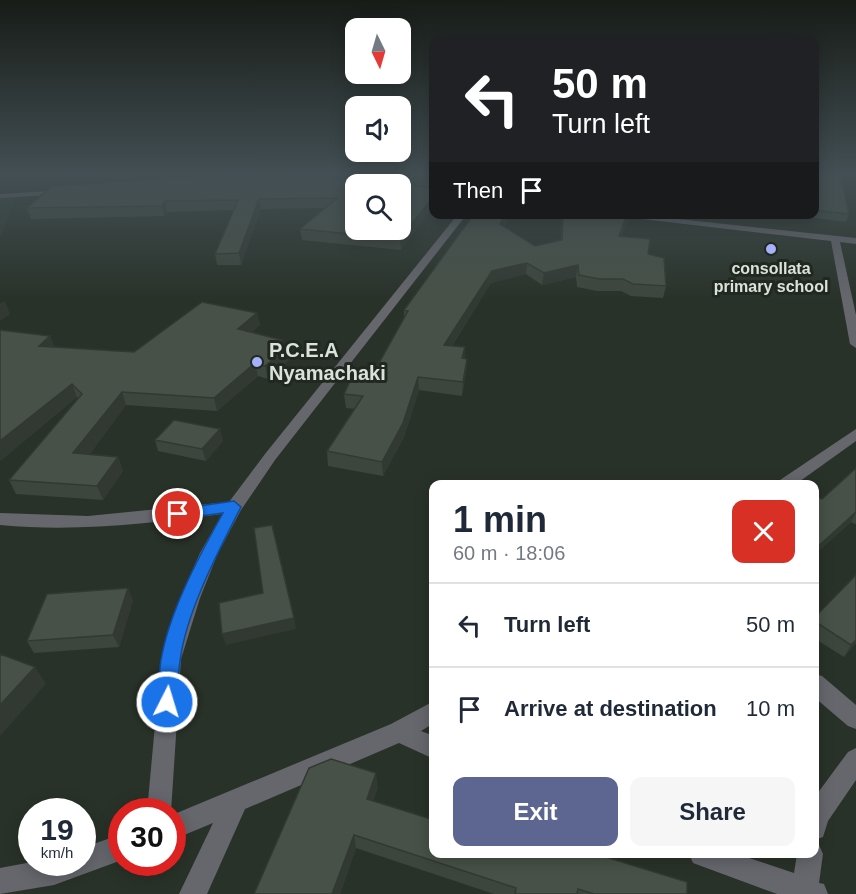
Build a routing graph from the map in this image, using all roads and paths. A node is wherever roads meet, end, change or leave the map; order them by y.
1 (459, 219) edge
2 (662, 219) edge
3 (835, 239) junction
4 (856, 242) edge
5 (841, 274) junction
6 (856, 279) edge
7 (856, 342) edge
8 (856, 434) edge
9 (792, 480) edge
10 (234, 507) junction
11 (0, 519) edge
12 (819, 686) edge
13 (429, 714) edge
14 (856, 719) edge
15 (399, 732) junction
16 (429, 745) edge
17 (856, 760) edge
18 (160, 798) edge
19 (236, 801) junction
20 (819, 813) edge
21 (186, 822) edge
22 (713, 858) edge
23 (810, 858) edge
24 (30, 876) edge
25 (0, 881) edge
26 (807, 893) edge
27 (193, 894) edge

1 - 10 street
2 - 3 street
3 - 4 street
3 - 5 street
5 - 6 street
5 - 7 street
8 - 9 street
10 - 11 street
10 - 18 street
12 - 14 street
13 - 15 street
15 - 16 street
15 - 19 street
17 - 20 street
19 - 21 street
19 - 27 street
22 - 26 street
23 - 26 street
24 - 25 street

